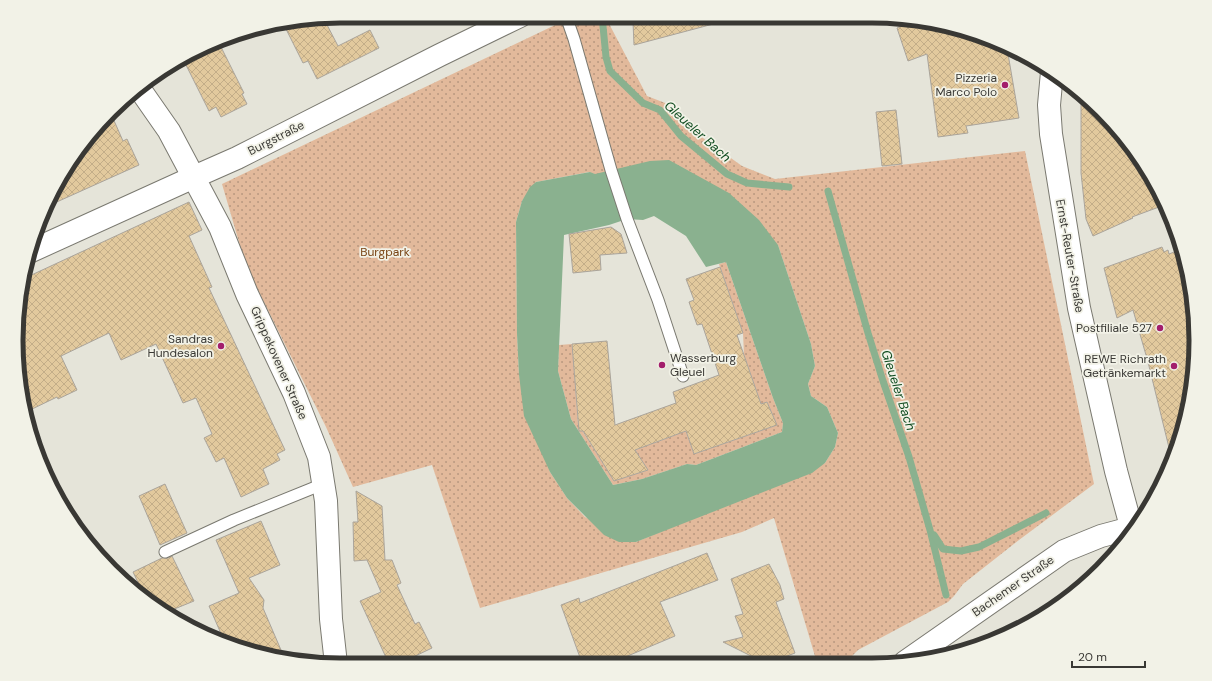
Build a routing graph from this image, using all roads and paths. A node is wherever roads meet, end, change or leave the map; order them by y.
1 (506, 23) edge
2 (568, 23) edge
3 (1051, 79) edge
4 (142, 93) edge
5 (194, 177) junction
6 (37, 248) edge
7 (683, 376) dead end
8 (323, 484) junction
9 (1131, 523) edge
10 (1126, 530) edge
11 (165, 552) dead end
12 (928, 653) edge
13 (335, 658) edge

1 - 5 street, Burgstraße
2 - 7 lane
3 - 9 street, Ernst-Reuter-Straße
4 - 5 street, Grippekovener Straße
5 - 6 street, Burgstraße
5 - 8 street, Grippekovener Straße
8 - 11 lane
8 - 13 street, Grippekovener Straße
10 - 12 street, Bachemer Straße

